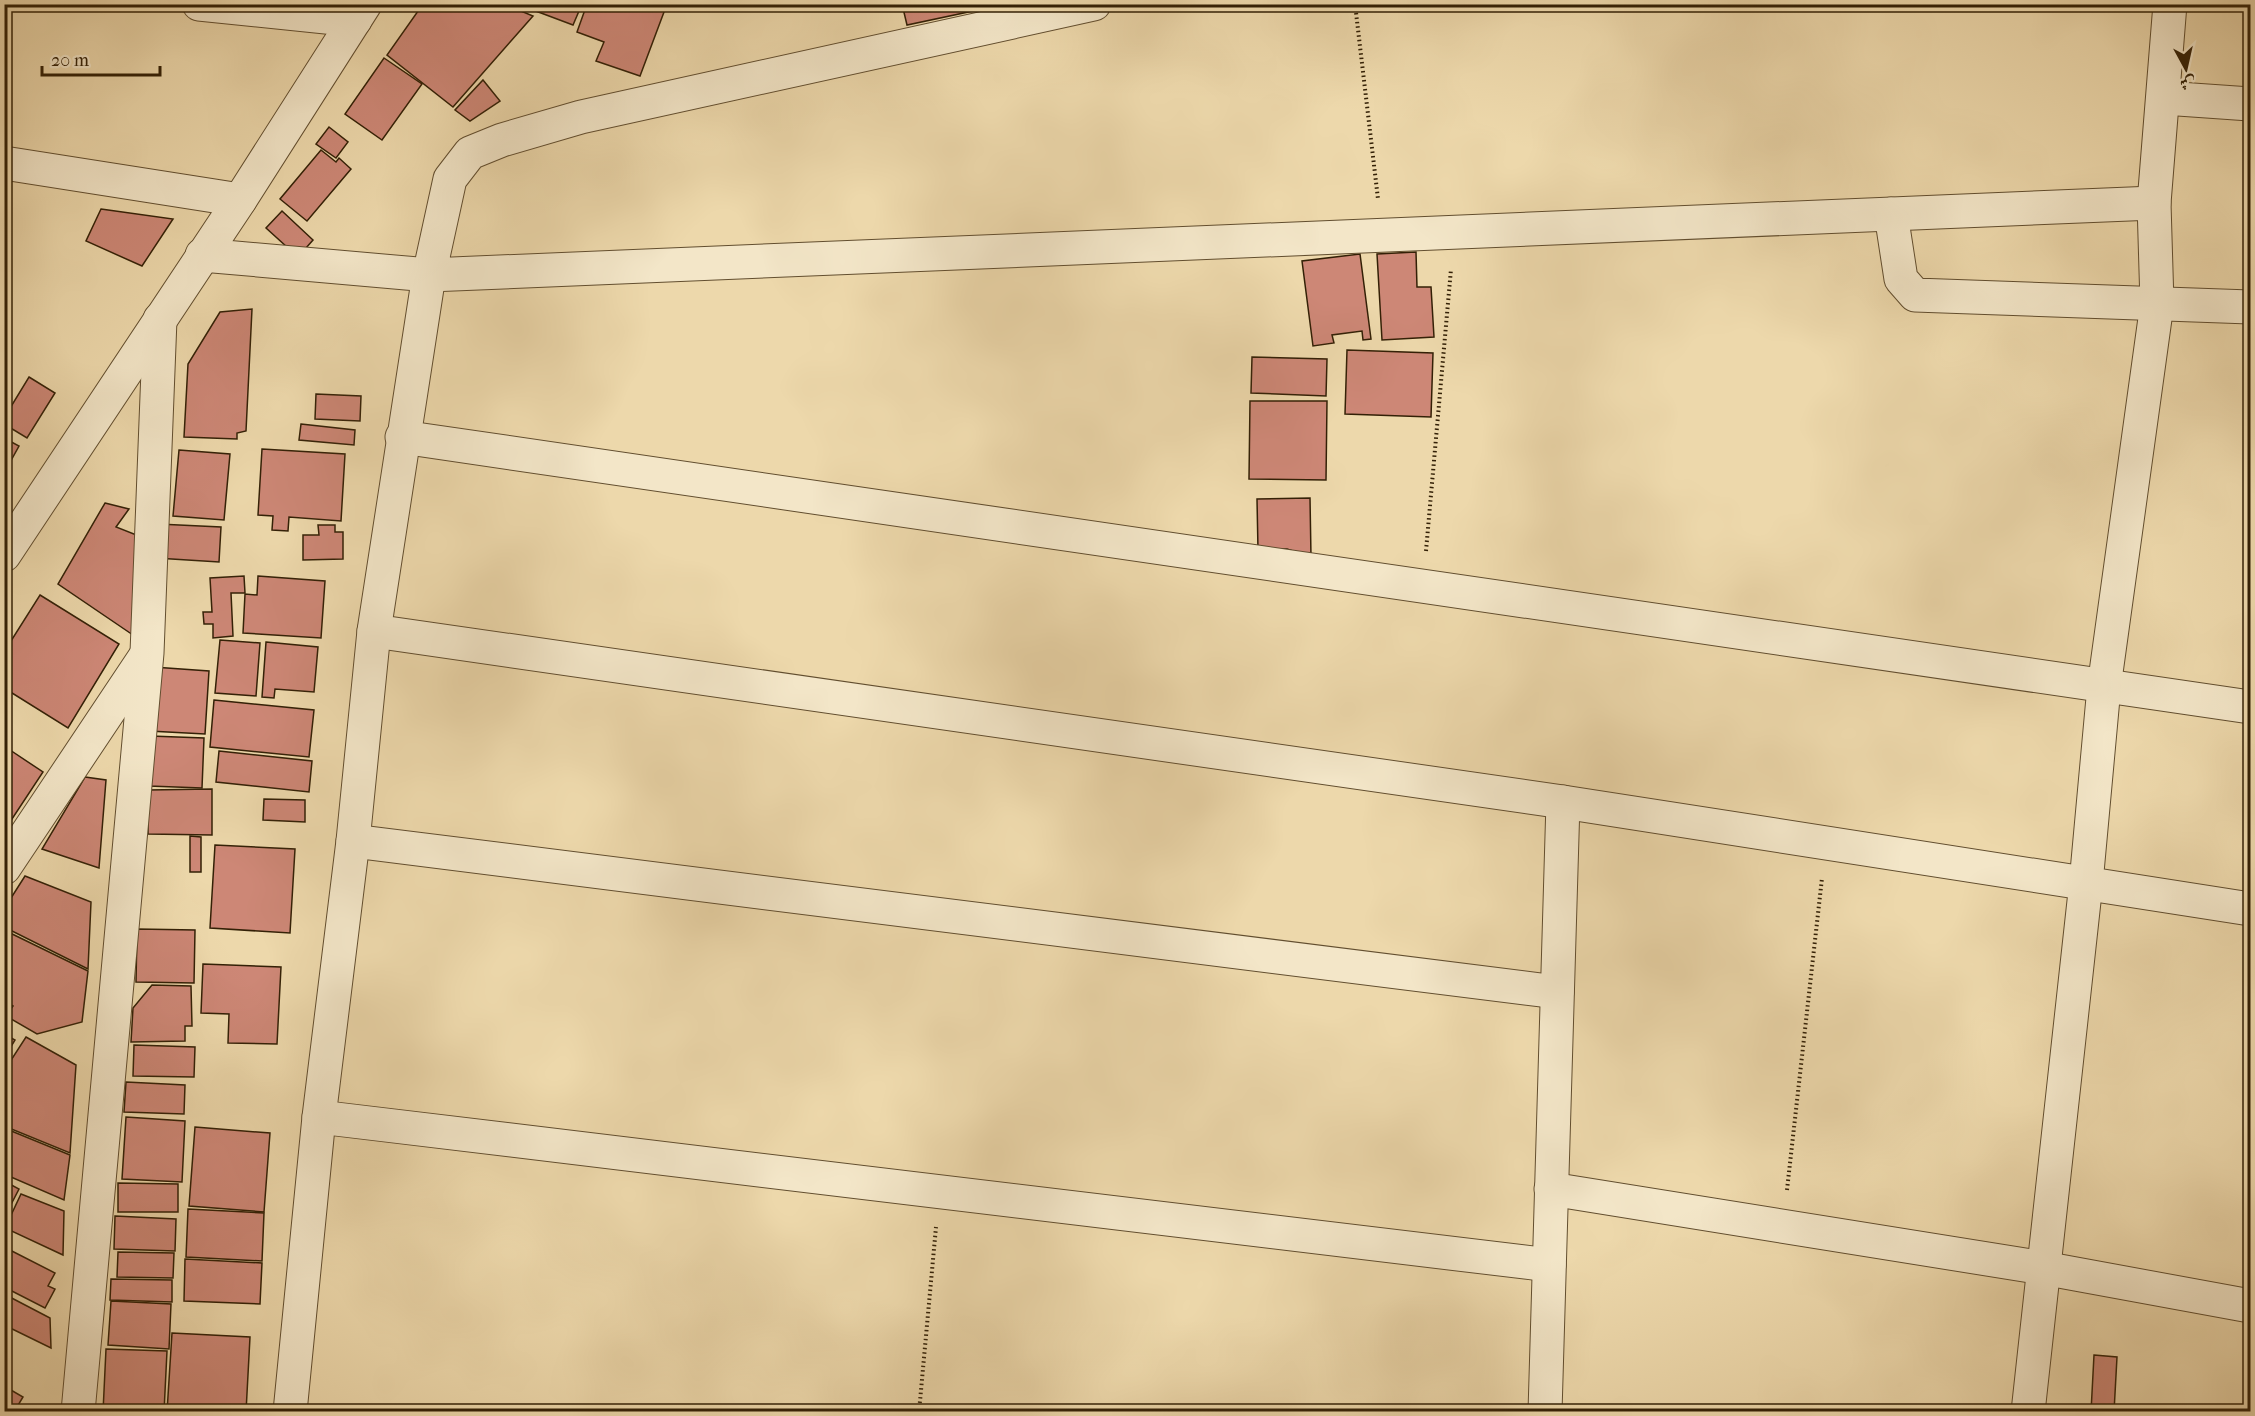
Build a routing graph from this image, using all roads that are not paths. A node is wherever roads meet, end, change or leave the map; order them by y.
1 (199, 4) edge
2 (1094, 4) edge
3 (2170, 4) edge
4 (360, 12) edge
5 (2164, 98) junction
6 (2250, 104) edge
7 (4, 164) edge
8 (240, 200) junction
9 (2154, 203) junction
10 (1891, 214) junction
11 (202, 255) junction
12 (429, 275) junction
13 (2157, 304) junction
14 (2250, 307) edge
15 (160, 320) junction
16 (402, 437) junction
17 (4, 555) edge
18 (374, 631) junction
19 (147, 653) junction
20 (2104, 687) junction
21 (2250, 707) edge
22 (1563, 802) junction
23 (353, 841) junction
24 (4, 868) edge
25 (2086, 884) junction
26 (2250, 909) edge
27 (1557, 992) junction
28 (320, 1117) junction
29 (1551, 1190) junction
30 (1549, 1265) junction
31 (2043, 1268) junction
32 (2250, 1305) edge
33 (78, 1412) edge
34 (290, 1412) edge
35 (1545, 1412) edge
36 (2028, 1412) edge

1 - 4 street
2 - 12 street
3 - 5 street
4 - 8 street
5 - 6 street
5 - 9 street
7 - 8 street
8 - 11 street
9 - 10 street
9 - 13 street
10 - 12 street
10 - 13 street
11 - 12 street
11 - 15 street
12 - 16 street
13 - 14 street
13 - 20 street
15 - 17 street
15 - 19 street
16 - 18 street
16 - 20 street
18 - 22 street
18 - 23 street
19 - 24 street
19 - 33 street
20 - 21 street
20 - 25 street
22 - 25 street
22 - 27 street
23 - 27 street
23 - 28 street
25 - 26 street
25 - 31 street
27 - 29 street
28 - 30 street
28 - 34 street
29 - 30 street
29 - 31 street
30 - 35 street
31 - 32 street
31 - 36 street

